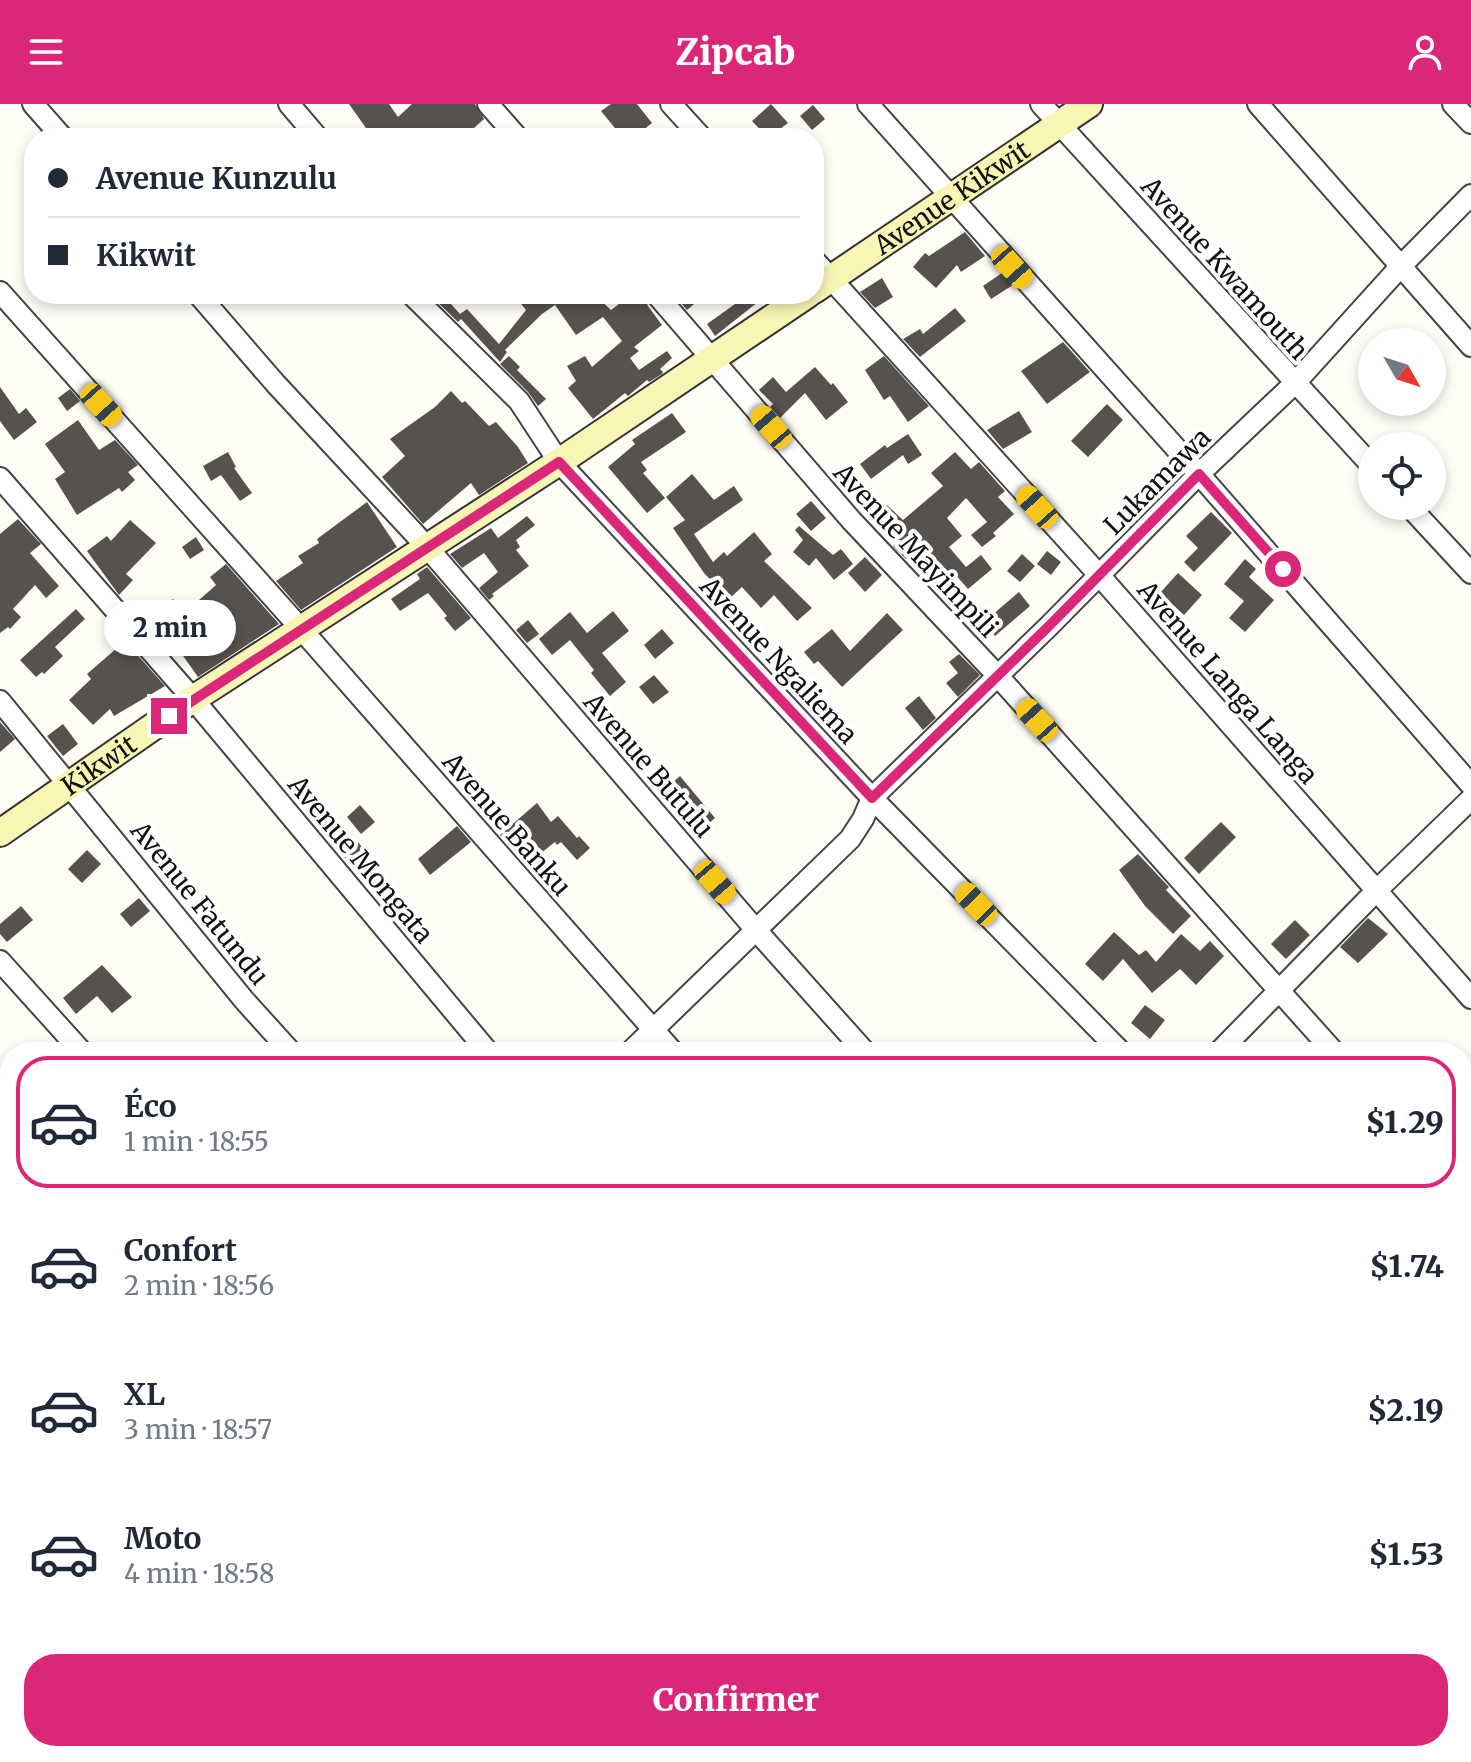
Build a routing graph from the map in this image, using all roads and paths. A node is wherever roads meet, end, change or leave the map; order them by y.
1 (33, 104) edge
2 (289, 104) edge
3 (488, 104) edge
4 (671, 104) edge
5 (868, 104) edge
6 (1041, 104) edge
7 (1089, 104) edge
8 (1258, 104) edge
9 (1453, 104) edge
10 (1471, 123) edge
11 (1059, 124) junction
12 (54, 128) edge
13 (309, 128) edge
14 (509, 128) edge
15 (693, 128) edge
16 (1471, 195) edge
17 (949, 198) junction
18 (1400, 267) junction
19 (824, 274) edge
20 (824, 280) edge
21 (0, 292) edge
22 (207, 304) edge
23 (421, 304) edge
24 (665, 304) edge
25 (793, 304) edge
26 (1471, 346) edge
27 (711, 357) junction
28 (1295, 383) junction
29 (1358, 451) edge
30 (559, 462) junction
31 (1199, 474) junction
32 (0, 478) edge
33 (1422, 520) edge
34 (427, 547) junction
35 (1471, 573) edge
36 (1099, 575) junction
37 (302, 630) junction
38 (997, 675) junction
39 (193, 699) junction
40 (0, 701) edge
41 (70, 785) junction
42 (1471, 785) edge
43 (872, 798) junction
44 (1471, 799) edge
45 (0, 833) edge
46 (1377, 890) junction
47 (756, 930) junction
48 (0, 961) edge
49 (1280, 990) junction
50 (1471, 998) edge
51 (653, 1030) junction
52 (73, 1042) edge
53 (282, 1042) edge
54 (480, 1042) edge
55 (640, 1042) edge
56 (664, 1042) edge
57 (856, 1042) edge
58 (1111, 1042) edge
59 (1229, 1042) edge
60 (1325, 1042) edge

1 - 12 street
2 - 13 street
3 - 14 street
4 - 15 street
5 - 17 street
6 - 11 street, Avenue Kwamouth
7 - 11 main road, Avenue Kikwit
8 - 18 street
9 - 10 street
11 - 17 main road, Avenue Kikwit
11 - 28 street, Avenue Kwamouth
16 - 18 street, Lukamawa
17 - 19 main road, Avenue Kikwit
17 - 31 street
18 - 26 street
18 - 28 street, Lukamawa
20 - 36 street, Avenue Langa Langa
21 - 37 street, Avenue Banku
22 - 34 street, Avenue Butulu
23 - 30 street, Avenue Ngaliema
24 - 27 street, Avenue Mayimpili
25 - 27 main road
27 - 30 main road
27 - 38 street, Avenue Mayimpili
28 - 29 street, Avenue Kwamouth
28 - 31 street, Lukamawa
30 - 34 main road, Kikwit
30 - 43 street, Avenue Ngaliema
31 - 36 street, Lukamawa
31 - 42 street
32 - 39 street, Avenue Mongata
33 - 35 street
34 - 37 main road, Kikwit
34 - 47 street, Avenue Butulu
36 - 38 street, Lukamawa
36 - 46 street, Avenue Langa Langa
37 - 39 main road, Kikwit
37 - 51 street, Avenue Banku
38 - 43 street, Lukamawa
38 - 49 street, Avenue Mayimpili
39 - 41 main road, Kikwit
39 - 54 street, Avenue Mongata
40 - 41 street, Avenue Fatundu
41 - 45 main road, Kikwit
41 - 53 street, Avenue Fatundu
43 - 47 street, Lukamawa
43 - 58 street, Avenue Ngaliema
44 - 46 street
46 - 49 street
46 - 50 street, Avenue Langa Langa
47 - 51 street, Lukamawa
47 - 57 street, Avenue Butulu
48 - 52 street
49 - 59 street
49 - 60 street, Avenue Mayimpili
51 - 55 street, Lukamawa
51 - 56 street, Avenue Banku

